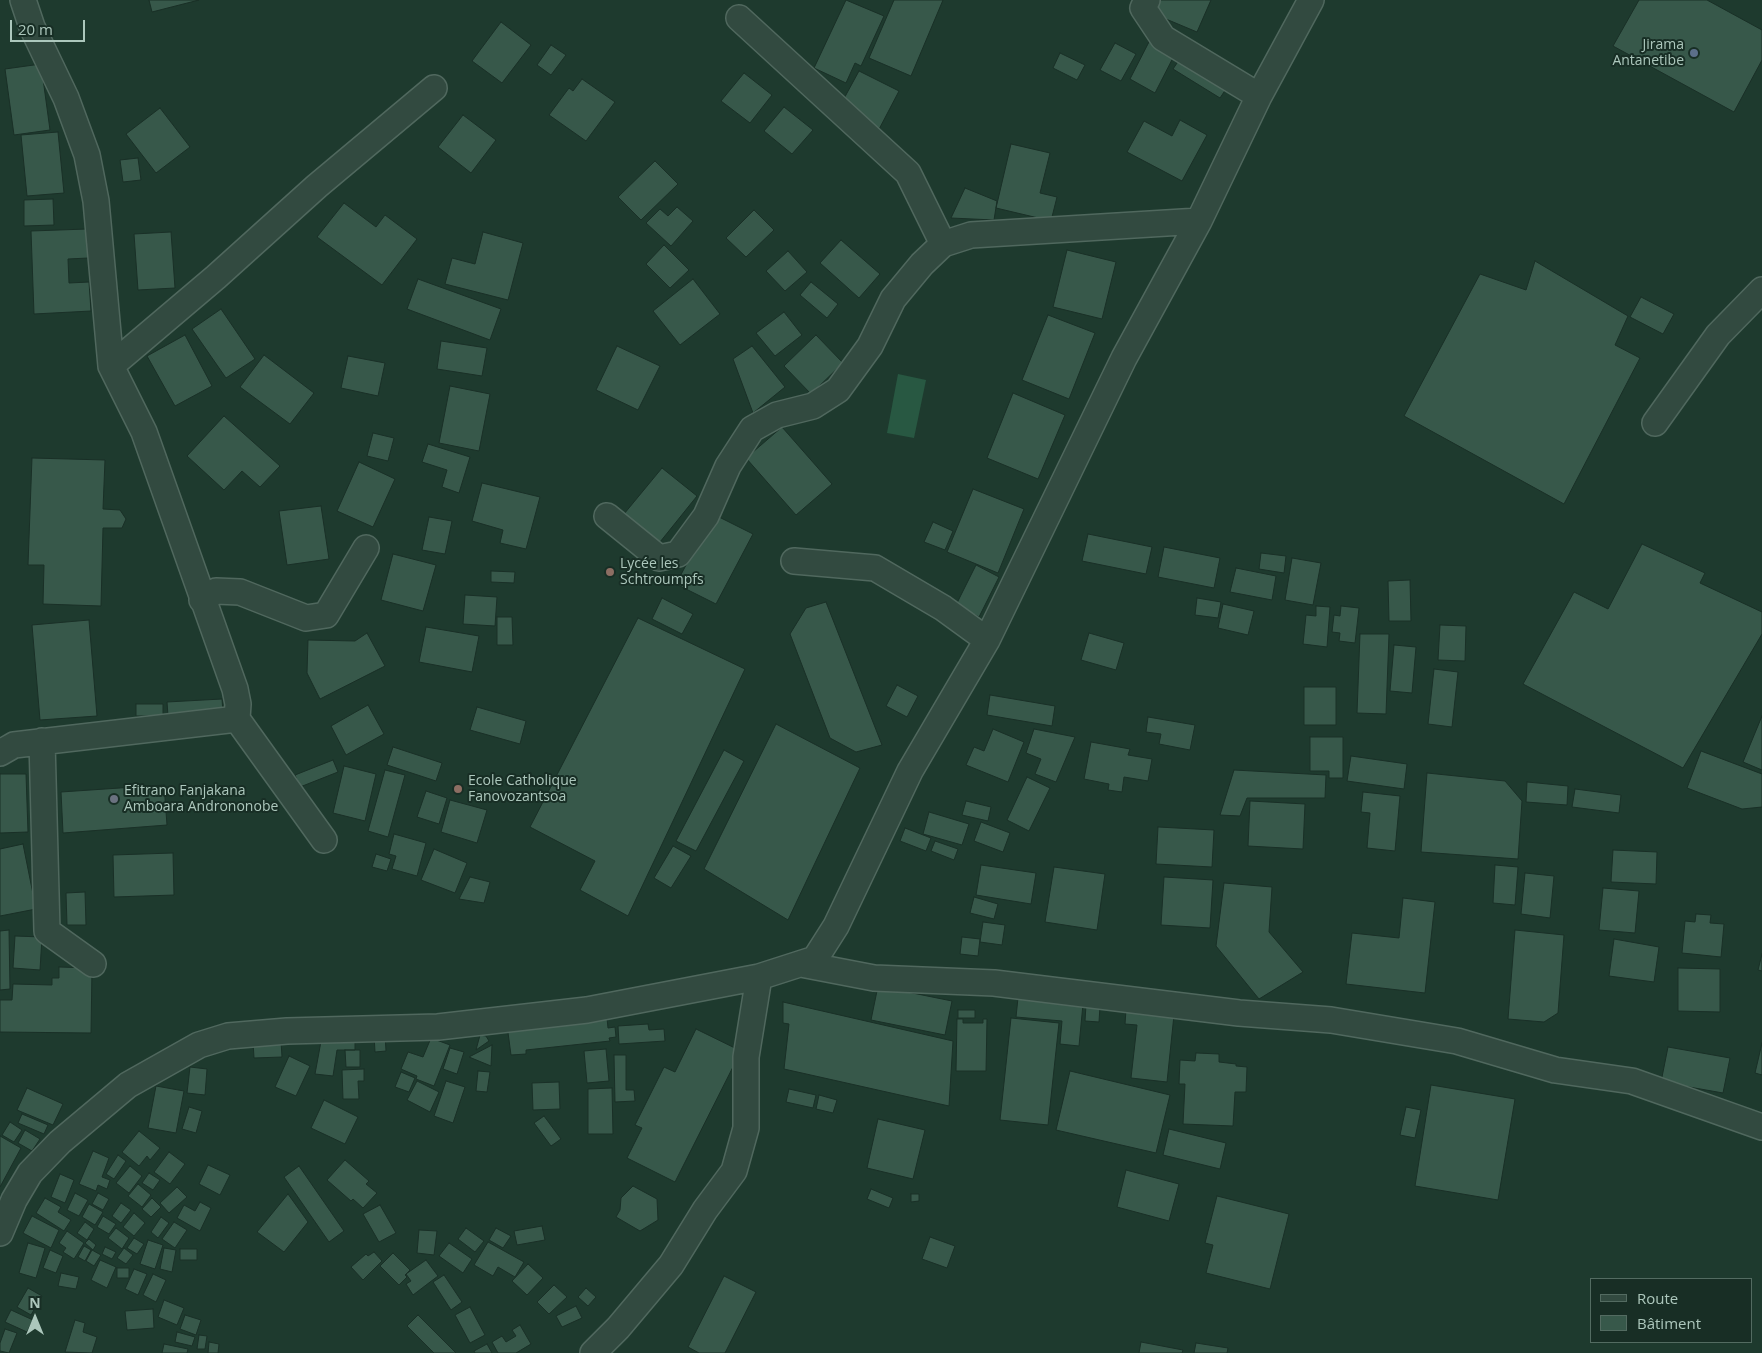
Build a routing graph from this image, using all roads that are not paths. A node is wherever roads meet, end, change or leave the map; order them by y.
1 (23, 0) edge
2 (1147, 0) edge
3 (1311, 0) edge
4 (739, 18) dead end
5 (434, 88) dead end
6 (1259, 96) junction
7 (1199, 221) junction
8 (943, 244) junction
9 (1762, 290) edge
10 (110, 366) junction
11 (1655, 423) dead end
12 (608, 516) dead end
13 (366, 548) dead end
14 (794, 560) dead end
15 (202, 600) junction
16 (987, 640) junction
17 (236, 719) junction
18 (42, 741) junction
19 (0, 753) edge
20 (324, 840) dead end
21 (93, 964) dead end
22 (801, 964) junction
23 (759, 977) junction
24 (1762, 1126) edge
25 (0, 1233) edge
26 (593, 1353) edge

1 - 10 street
2 - 6 street
3 - 6 street
4 - 8 street
5 - 10 street
6 - 7 street
7 - 8 street
7 - 16 street
8 - 12 street
9 - 11 street
10 - 15 street
13 - 15 street
14 - 16 street
15 - 17 street
16 - 22 street
17 - 18 street
17 - 20 street
18 - 19 street
18 - 21 street
22 - 23 street
22 - 24 street
23 - 25 street
23 - 26 street

